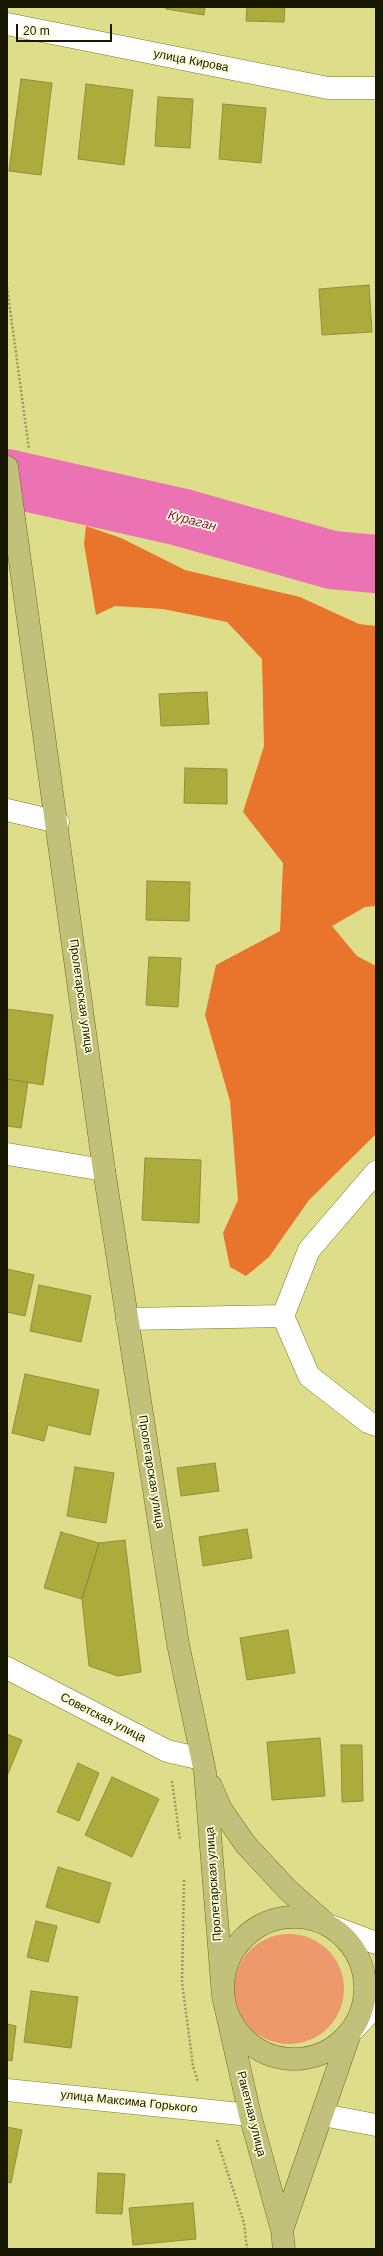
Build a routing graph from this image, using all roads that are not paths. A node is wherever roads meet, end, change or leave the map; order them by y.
1 (7, 24) edge
2 (376, 88) edge
3 (7, 467) edge
4 (7, 810) edge
5 (58, 822) junction
6 (7, 1154) edge
7 (104, 1170) junction
8 (376, 1172) edge
9 (283, 1316) junction
10 (127, 1319) junction
11 (376, 1425) edge
12 (7, 1668) edge
13 (204, 1766) junction
14 (328, 1926) junction
15 (376, 1943) edge
16 (222, 1996) junction
17 (376, 2006) edge
18 (350, 2033) junction
19 (7, 2090) edge
20 (250, 2115) junction
21 (323, 2115) junction
22 (376, 2125) edge
23 (283, 2240) edge

1 - 2 street, улица Кирова
3 - 5 main road, Пролетарская улица
4 - 5 street
5 - 7 main road, Пролетарская улица
6 - 7 street
7 - 10 main road, Пролетарская улица
8 - 9 street
9 - 10 street
9 - 11 street
10 - 13 main road, Пролетарская улица
12 - 13 street, Советская улица
13 - 14 main road, Пролетарская улица
13 - 16 main road, Пролетарская улица
14 - 15 street
14 - 16 main road
14 - 18 main road
16 - 18 main road
16 - 20 main road, Ракетная улица
17 - 18 street
18 - 21 main road, Ракетная улица
19 - 20 street, улица Максима Горького
20 - 23 main road, Ракетная улица
21 - 22 street
21 - 23 main road, Ракетная улица

